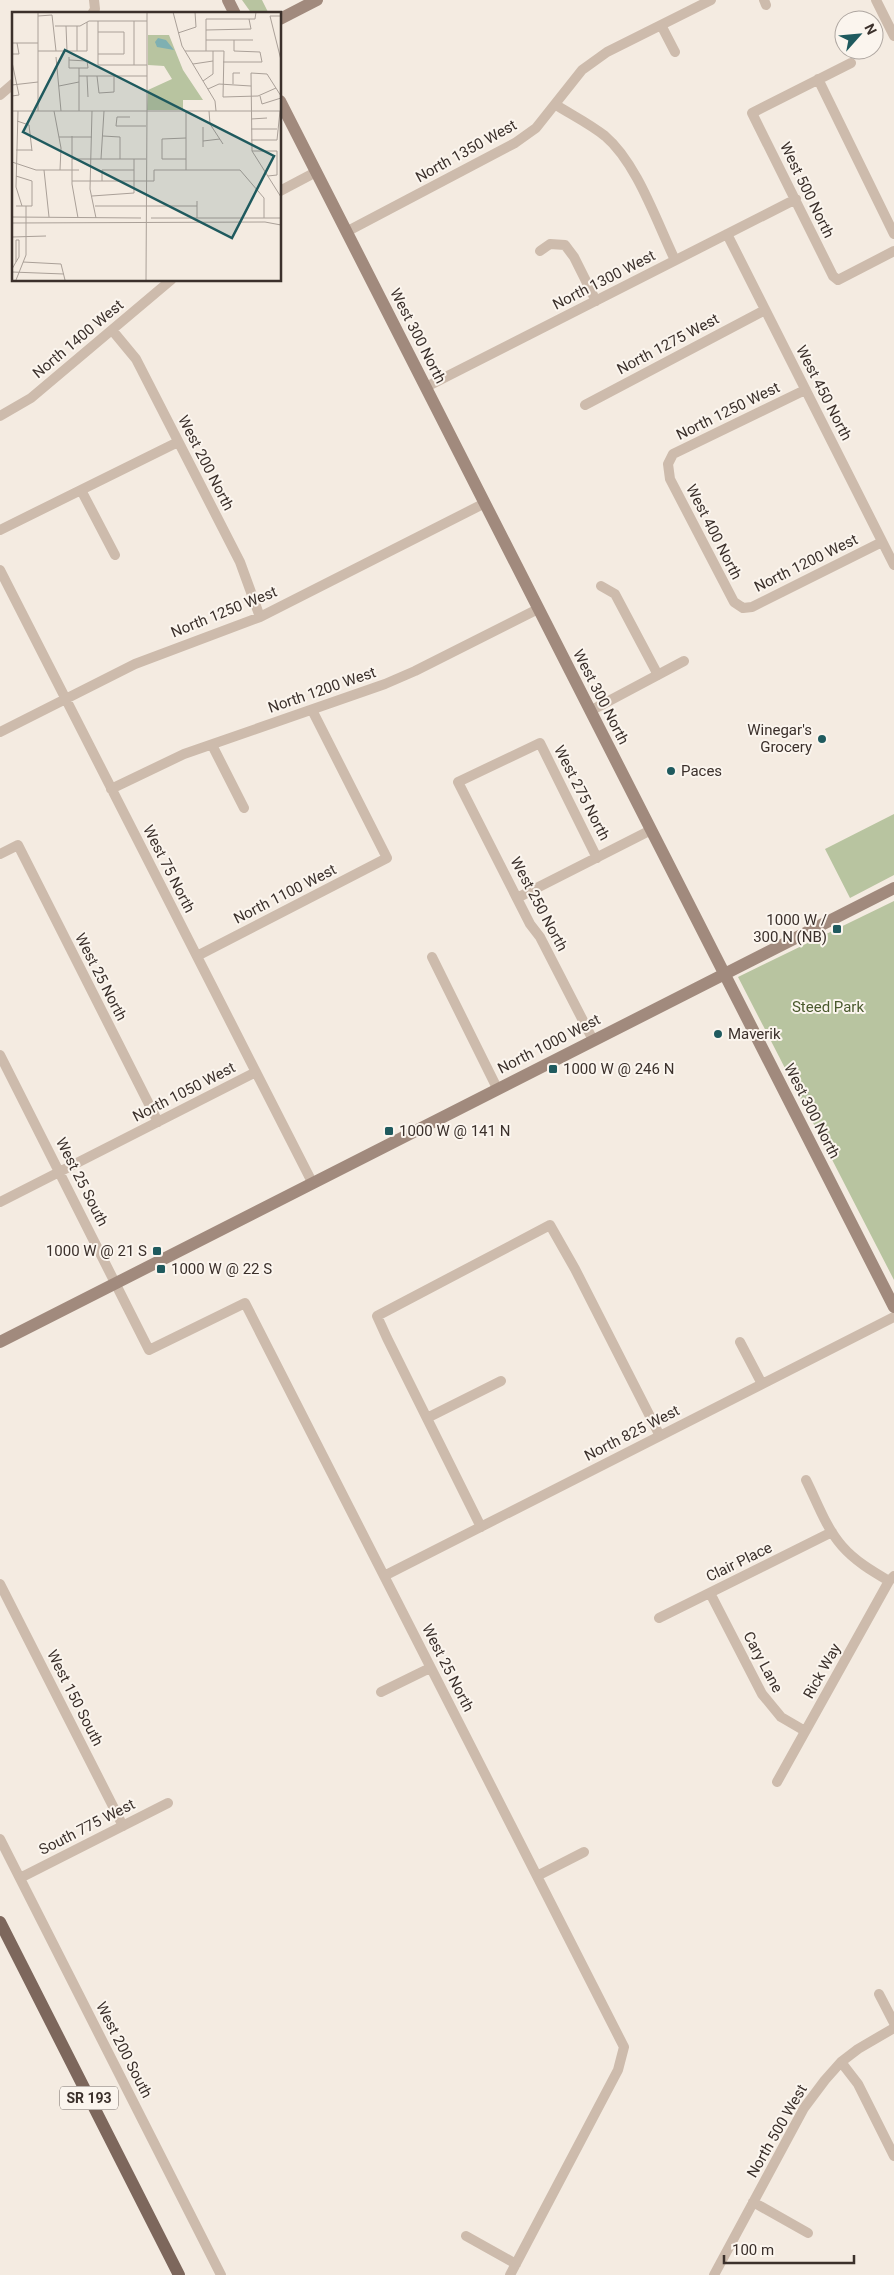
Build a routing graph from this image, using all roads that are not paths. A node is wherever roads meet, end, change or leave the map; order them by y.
1 (228, 0) edge
2 (317, 0) edge
3 (711, 0) edge
4 (876, 0) edge
5 (235, 12) edge
6 (281, 18) edge
7 (890, 20) edge
8 (661, 25) junction
9 (894, 36) edge
10 (675, 52) dead end
11 (851, 63) dead end
12 (818, 80) junction
13 (12, 85) edge
14 (0, 95) edge
15 (281, 103) edge
16 (556, 105) junction
17 (316, 172) junction
18 (281, 190) edge
19 (796, 199) junction
20 (346, 232) junction
21 (726, 234) junction
22 (894, 234) edge
23 (540, 251) dead end
24 (894, 251) edge
25 (675, 260) junction
26 (170, 281) edge
27 (596, 301) junction
28 (765, 310) junction
29 (112, 330) junction
30 (426, 388) junction
31 (805, 390) junction
32 (585, 404) dead end
33 (0, 416) edge
34 (178, 442) junction
35 (668, 464) joint
36 (81, 490) junction
37 (485, 504) junction
38 (0, 530) edge
39 (882, 542) junction
40 (115, 554) dead end
41 (894, 565) edge
42 (0, 570) edge
43 (601, 586) dead end
44 (743, 608) joint
45 (538, 609) junction
46 (260, 617) junction
47 (684, 661) dead end
48 (658, 675) junction
49 (66, 699) junction
50 (312, 710) junction
51 (590, 710) junction
52 (0, 732) edge
53 (540, 742) joint
54 (212, 745) junction
55 (112, 789) junction
56 (244, 808) dead end
57 (651, 830) junction
58 (0, 854) edge
59 (597, 858) junction
60 (894, 888) edge
61 (517, 898) junction
62 (197, 956) junction
63 (432, 957) dead end
64 (724, 974) junction
65 (593, 1040) junction
66 (0, 1055) edge
67 (256, 1072) junction
68 (498, 1088) junction
69 (158, 1122) junction
70 (60, 1172) junction
71 (312, 1182) junction
72 (0, 1202) edge
73 (116, 1282) junction
74 (245, 1304) joint
75 (894, 1306) edge
76 (894, 1317) edge
77 (0, 1342) edge
78 (740, 1342) dead end
79 (501, 1381) dead end
80 (762, 1384) junction
81 (427, 1418) junction
82 (660, 1436) junction
83 (806, 1480) dead end
84 (481, 1527) junction
85 (832, 1532) junction
86 (384, 1576) junction
87 (892, 1579) edge
88 (0, 1584) edge
89 (710, 1593) junction
90 (659, 1618) dead end
91 (430, 1668) junction
92 (381, 1692) dead end
93 (805, 1731) junction
94 (777, 1782) dead end
95 (168, 1803) dead end
96 (123, 1826) junction
97 (0, 1839) edge
98 (584, 1852) dead end
99 (537, 1876) junction
100 (20, 1878) junction
101 (0, 1922) edge
102 (879, 1994) dead end
103 (894, 2024) edge
104 (894, 2028) edge
105 (841, 2062) junction
106 (894, 2156) edge
107 (753, 2202) junction
108 (808, 2233) dead end
109 (466, 2236) dead end
110 (516, 2264) junction
111 (179, 2275) edge
112 (221, 2275) edge
113 (510, 2275) edge
114 (714, 2275) edge

1 - 5 main road
2 - 6 main road
3 - 8 street, North 1350 West
4 - 7 street
7 - 9 street
8 - 10 street
8 - 16 street, North 1350 West
11 - 12 street
12 - 19 street, West 500 North
12 - 22 street
13 - 14 street
15 - 17 main road, West 300 North
16 - 20 street, North 1350 West
16 - 25 street
17 - 18 street
17 - 20 main road, West 300 North
19 - 21 street, North 1300 West
19 - 24 street, West 500 North
20 - 30 main road, West 300 North
21 - 25 street, North 1300 West
21 - 28 street, West 450 North
23 - 27 street
25 - 27 street, North 1300 West
26 - 29 street, North 1400 West
27 - 30 street, North 1300 West
28 - 31 street, West 450 North
28 - 32 street, North 1275 West
29 - 33 street, North 1400 West
29 - 34 street, West 200 North
30 - 37 main road, West 300 North
31 - 35 street, North 1250 West
31 - 39 street, West 450 North
34 - 36 street
34 - 46 street, West 200 North
35 - 44 street, West 400 North
36 - 38 street
36 - 40 street
37 - 45 main road, West 300 North
37 - 46 street, North 1250 West
39 - 41 street, West 450 North
39 - 44 street, North 1200 West
42 - 49 street, West 75 North
43 - 48 street
45 - 50 street, North 1200 West
45 - 51 main road, West 300 North
46 - 49 street, North 1250 West
47 - 48 street
48 - 51 street
49 - 52 street, North 1250 West
49 - 55 street, West 75 North
50 - 54 street, North 1200 West
50 - 62 street, North 1100 West
51 - 57 main road, West 300 North
53 - 59 street, West 275 North
53 - 61 street, West 250 North
54 - 55 street, North 1200 West
54 - 56 street
55 - 62 street, West 75 North
57 - 59 street
57 - 64 main road, West 300 North
58 - 69 street, West 25 North
59 - 61 street
60 - 64 main road, North 1000 West
61 - 65 street, West 250 North
62 - 67 street, West 75 North
63 - 68 street
64 - 65 main road, North 1000 West
64 - 75 main road, West 300 North
65 - 68 main road, North 1000 West
66 - 70 street, West 25 South
67 - 69 street, North 1050 West
67 - 71 street, West 75 North
68 - 71 main road, North 1000 West
69 - 70 street, North 1050 West
70 - 72 street, North 1050 West
70 - 73 street, West 25 South
71 - 73 main road, North 1000 West
73 - 74 street, West 25 South
73 - 77 main road, North 1000 West
74 - 86 street, West 25 North
76 - 80 street, North 825 West
78 - 80 street
79 - 81 street
80 - 82 street, North 825 West
81 - 82 street
81 - 84 street
82 - 84 street, North 825 West
83 - 85 street
84 - 86 street, North 825 West
85 - 87 street
85 - 89 street, Clair Place
86 - 91 street, West 25 North
87 - 93 street, Rick Way
88 - 96 street, West 150 South
89 - 90 street, Clair Place
89 - 93 street, Cary Lane
91 - 92 street
91 - 99 street, West 25 North
93 - 94 street, Rick Way
95 - 96 street, South 775 West
96 - 100 street, South 775 West
97 - 100 street, West 200 South
98 - 99 street
99 - 110 street, West 25 North
100 - 112 street, West 200 South
101 - 111 main road, SR 193
102 - 103 street
104 - 105 street, North 500 West
105 - 106 street
105 - 107 street, North 500 West
107 - 108 street
107 - 114 street, North 500 West
109 - 110 street
110 - 113 street

